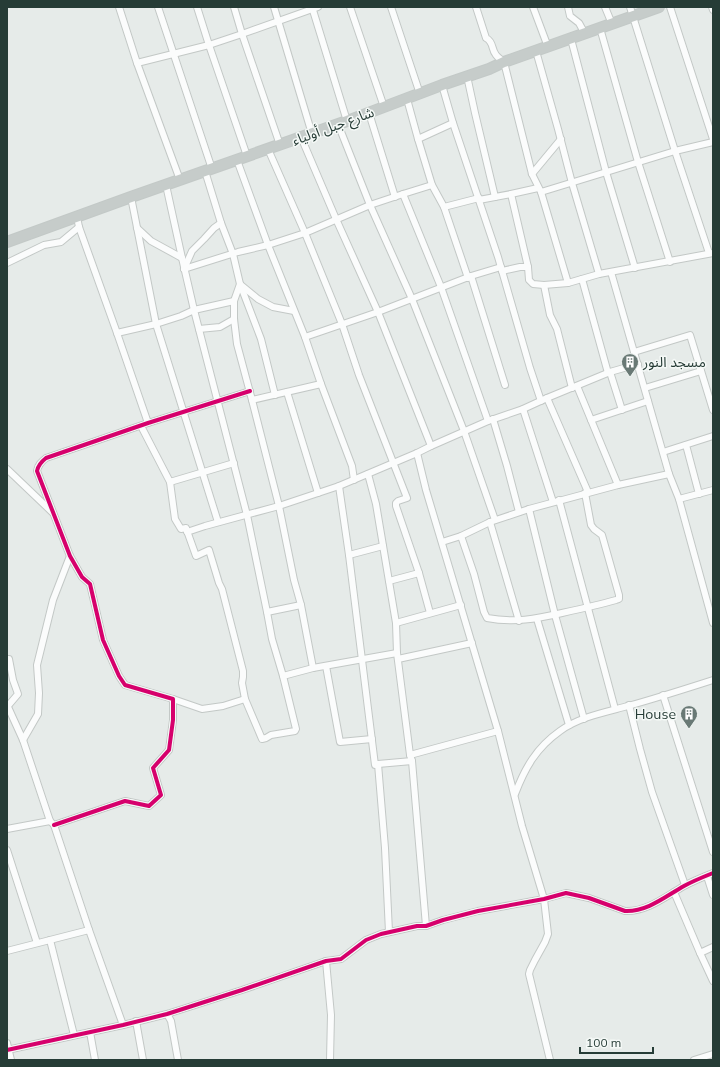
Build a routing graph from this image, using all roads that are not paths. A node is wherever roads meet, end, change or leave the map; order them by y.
1 (119, 7) edge
2 (158, 7) edge
3 (197, 7) edge
4 (234, 7) edge
5 (274, 7) edge
6 (350, 7) edge
7 (392, 7) edge
8 (476, 7) edge
9 (533, 7) edge
10 (568, 7) edge
11 (605, 7) edge
12 (657, 7) edge
13 (670, 7) edge
14 (712, 7) edge
15 (314, 8) edge
16 (713, 10) edge
17 (632, 11) edge
18 (278, 21) junction
19 (612, 24) junction
20 (600, 28) junction
21 (242, 34) junction
22 (585, 34) junction
23 (571, 39) junction
24 (209, 45) junction
25 (548, 47) junction
26 (536, 51) junction
27 (173, 54) junction
28 (504, 62) junction
29 (137, 63) junction
30 (467, 76) junction
31 (442, 85) junction
32 (420, 94) junction
33 (406, 99) junction
34 (384, 107) junction
35 (369, 113) junction
36 (342, 123) junction
37 (453, 123) junction
38 (312, 134) junction
39 (301, 137) junction
40 (561, 139) junction
41 (713, 139) edge
42 (418, 140) junction
43 (713, 142) edge
44 (280, 145) junction
45 (268, 149) junction
46 (675, 151) junction
47 (247, 156) junction
48 (237, 160) junction
49 (638, 162) junction
50 (209, 170) junction
51 (606, 172) junction
52 (532, 174) junction
53 (180, 180) junction
54 (572, 183) junction
55 (166, 185) junction
56 (432, 185) junction
57 (539, 190) junction
58 (403, 194) junction
59 (512, 194) junction
60 (131, 197) junction
61 (395, 197) junction
62 (495, 197) junction
63 (479, 199) junction
64 (370, 205) junction
65 (444, 207) junction
66 (336, 220) junction
67 (78, 222) junction
68 (221, 223) junction
69 (137, 228) junction
70 (305, 233) junction
71 (7, 242) edge
72 (268, 245) junction
73 (712, 253) edge
74 (233, 254) junction
75 (182, 258) junction
76 (670, 262) junction
77 (7, 263) edge
78 (528, 267) junction
79 (635, 268) junction
80 (184, 269) junction
81 (502, 269) junction
82 (611, 272) junction
83 (599, 274) junction
84 (470, 277) junction
85 (582, 279) junction
86 (568, 283) junction
87 (240, 284) junction
88 (544, 285) junction
89 (441, 288) junction
90 (412, 299) junction
91 (234, 301) junction
92 (194, 310) junction
93 (294, 311) junction
94 (378, 312) junction
95 (234, 319) junction
96 (156, 324) junction
97 (342, 324) junction
98 (199, 329) junction
99 (118, 333) junction
100 (305, 338) junction
101 (634, 352) junction
102 (638, 364) junction
103 (701, 371) junction
104 (609, 373) junction
105 (321, 384) junction
106 (505, 385) dead end
107 (574, 387) junction
108 (645, 388) junction
109 (250, 391) junction
110 (287, 392) junction
111 (275, 395) junction
112 (544, 399) junction
113 (252, 400) junction
114 (218, 401) junction
115 (648, 401) junction
116 (712, 406) edge
117 (523, 409) junction
118 (622, 410) junction
119 (184, 412) junction
120 (490, 420) junction
121 (591, 420) junction
122 (148, 424) junction
123 (141, 426) junction
124 (464, 431) junction
125 (713, 436) edge
126 (686, 445) junction
127 (431, 446) junction
128 (663, 452) junction
129 (417, 453) junction
130 (234, 463) junction
131 (393, 463) junction
132 (7, 469) edge
133 (202, 472) junction
134 (368, 474) junction
135 (669, 474) junction
136 (354, 480) junction
137 (170, 482) junction
138 (618, 484) junction
139 (339, 486) junction
140 (713, 490) edge
141 (586, 492) junction
142 (318, 493) junction
143 (699, 494) junction
144 (679, 499) junction
145 (556, 501) junction
146 (279, 506) junction
147 (529, 509) junction
148 (519, 512) junction
149 (53, 514) junction
150 (248, 515) junction
151 (492, 521) junction
152 (218, 522) junction
153 (187, 532) junction
154 (461, 536) junction
155 (442, 542) junction
156 (383, 546) junction
157 (349, 555) junction
158 (70, 556) junction
159 (419, 573) junction
160 (389, 581) junction
161 (461, 604) junction
162 (301, 605) junction
163 (588, 608) junction
164 (267, 612) junction
165 (712, 612) edge
166 (430, 613) junction
167 (555, 615) junction
168 (537, 619) junction
169 (519, 621) junction
170 (396, 623) junction
171 (713, 623) edge
172 (472, 643) junction
173 (397, 656) junction
174 (7, 659) edge
175 (362, 659) junction
176 (326, 666) junction
177 (313, 668) junction
178 (283, 676) junction
179 (713, 680) edge
180 (663, 695) junction
181 (173, 699) junction
182 (245, 699) junction
183 (629, 705) junction
184 (7, 707) edge
185 (615, 709) junction
186 (584, 719) junction
187 (569, 725) junction
188 (498, 730) junction
189 (372, 739) junction
190 (23, 740) junction
191 (411, 758) junction
192 (378, 764) junction
193 (514, 794) junction
194 (52, 823) junction
195 (7, 829) edge
196 (7, 850) edge
197 (713, 852) edge
198 (710, 875) edge
199 (685, 886) junction
200 (674, 892) junction
201 (713, 896) edge
202 (544, 899) junction
203 (426, 926) junction
204 (89, 930) junction
205 (389, 932) junction
206 (50, 940) junction
207 (37, 943) junction
208 (713, 947) edge
209 (7, 951) edge
210 (700, 953) junction
211 (326, 961) junction
212 (713, 981) edge
213 (167, 1014) junction
214 (136, 1022) junction
215 (123, 1025) junction
216 (90, 1032) junction
217 (74, 1035) junction
218 (7, 1043) edge
219 (8, 1050) edge
220 (713, 1054) edge
221 (11, 1060) edge
222 (95, 1060) edge
223 (143, 1060) edge
224 (178, 1060) edge
225 (330, 1060) edge
226 (550, 1060) edge
227 (694, 1060) edge

1 - 29 street
2 - 27 street
3 - 24 street
4 - 21 street
5 - 18 street
6 - 34 street
7 - 32 street
8 - 28 street
9 - 25 street
10 - 22 street
11 - 19 street
12 - 17 highway, شارع جبل أولياء
13 - 41 street
14 - 16 street
15 - 18 street
15 - 36 street
17 - 19 highway, شارع جبل أولياء
17 - 46 street
18 - 21 street
18 - 38 street
19 - 20 highway, شارع جبل أولياء
20 - 22 highway, شارع جبل أولياء
20 - 49 street
21 - 24 street
21 - 44 street
22 - 23 highway, شارع جبل أولياء
23 - 25 highway, شارع جبل أولياء
23 - 51 street
24 - 27 street
24 - 47 street
25 - 26 highway, شارع جبل أولياء
26 - 28 highway, شارع جبل أولياء
26 - 40 street
27 - 29 street
27 - 50 street
28 - 30 highway, شارع جبل أولياء
28 - 52 street
29 - 53 street
30 - 31 highway, شارع جبل أولياء
30 - 62 street
31 - 32 highway, شارع جبل أولياء
31 - 37 street
32 - 33 highway, شارع جبل أولياء
33 - 34 highway, شارع جبل أولياء
33 - 42 street
34 - 35 highway, شارع جبل أولياء
35 - 36 highway, شارع جبل أولياء
35 - 61 street
36 - 38 highway, شارع جبل أولياء
36 - 64 street
37 - 42 street
37 - 63 street
38 - 39 highway, شارع جبل أولياء
39 - 44 highway, شارع جبل أولياء
39 - 66 street
40 - 52 street
40 - 54 street
42 - 56 street
43 - 46 street
44 - 45 highway, شارع جبل أولياء
45 - 47 highway, شارع جبل أولياء
45 - 70 street
46 - 49 street
46 - 73 street
47 - 48 highway, شارع جبل أولياء
48 - 50 highway, شارع جبل أولياء
48 - 72 street
49 - 51 street
49 - 76 street
50 - 53 highway, شارع جبل أولياء
50 - 68 street
51 - 54 street
51 - 79 street
52 - 57 street
53 - 55 highway, شارع جبل أولياء
54 - 57 street
54 - 83 street
55 - 60 highway, شارع جبل أولياء
55 - 75 street
56 - 58 street
56 - 65 street
57 - 59 street
57 - 86 street
58 - 61 street
58 - 89 street
59 - 62 street
59 - 78 street
60 - 67 highway, شارع جبل أولياء
60 - 69 street
61 - 64 street
62 - 63 street
63 - 65 street
63 - 81 street
64 - 66 street
64 - 90 street
65 - 84 street
66 - 70 street
66 - 94 street
67 - 71 highway, شارع جبل أولياء
67 - 77 street
67 - 99 street
68 - 74 street
68 - 80 street
69 - 75 street
69 - 96 street
70 - 72 street
70 - 97 street
72 - 74 street
72 - 93 street
73 - 76 street
74 - 80 street
74 - 87 street
75 - 80 street
76 - 79 street
78 - 81 street
78 - 88 street
79 - 82 street
80 - 92 street
81 - 84 street
81 - 112 street
82 - 83 street
82 - 101 street
83 - 85 street
84 - 89 street
84 - 106 street
85 - 86 street
85 - 104 street
86 - 88 street
87 - 91 street
87 - 93 street
87 - 111 street
88 - 107 street
89 - 90 street
89 - 120 street
90 - 94 street
90 - 124 street
91 - 92 street
91 - 95 street
92 - 96 street
92 - 98 street
93 - 100 street
94 - 97 street
94 - 127 street
95 - 98 street
95 - 109 street
96 - 99 street
96 - 119 street
97 - 100 street
97 - 131 street
98 - 114 street
99 - 122 street
100 - 105 street
101 - 102 street
101 - 103 street
102 - 104 street
102 - 108 street
103 - 108 street
103 - 116 street
104 - 107 street
104 - 118 street
105 - 110 street
105 - 136 street
107 - 112 street
107 - 121 street
108 - 115 street
109 - 113 street
109 - 114 street
110 - 111 street
110 - 142 street
111 - 113 street
112 - 117 street
112 - 141 street
113 - 146 street
114 - 119 street
114 - 130 street
115 - 118 street
115 - 128 street
117 - 120 street
117 - 145 street
118 - 121 street
119 - 122 street
119 - 133 street
120 - 124 street
120 - 148 street
121 - 138 street
122 - 123 street
123 - 137 street
123 - 149 street
124 - 127 street
124 - 151 street
125 - 126 street
126 - 128 street
126 - 143 street
127 - 129 street
128 - 135 street
129 - 131 street
129 - 155 street
130 - 133 street
130 - 150 street
131 - 134 street
131 - 159 street
132 - 149 street
133 - 137 street
133 - 152 street
134 - 136 street
134 - 156 street
135 - 138 street
135 - 144 street
136 - 139 street
137 - 153 street
138 - 141 street
139 - 142 street
139 - 157 street
140 - 143 street
141 - 145 street
141 - 163 street
142 - 146 street
143 - 144 street
144 - 165 street
145 - 147 street
145 - 163 street
146 - 150 street
146 - 162 street
147 - 148 street
147 - 167 street
148 - 151 street
149 - 158 street
150 - 152 street
150 - 164 street
151 - 154 street
151 - 169 street
152 - 153 street
153 - 182 street
154 - 155 street
154 - 169 street
155 - 161 street
156 - 157 street
156 - 160 street
157 - 175 street
158 - 181 street
158 - 190 street
159 - 160 street
159 - 166 street
160 - 170 street
161 - 166 street
161 - 172 street
162 - 164 street
162 - 177 street
163 - 167 street
163 - 185 street
164 - 178 street
165 - 171 street
166 - 170 street
167 - 168 street
167 - 186 street
168 - 169 street
168 - 187 street
170 - 173 street
172 - 173 street
172 - 188 street
173 - 175 street
173 - 191 street
174 - 184 street
175 - 176 street
175 - 189 street
176 - 177 street
176 - 189 street
177 - 178 street
178 - 182 street
179 - 180 street
180 - 183 street
180 - 197 street
181 - 182 street
181 - 194 street
183 - 185 street
183 - 199 street
184 - 190 street
185 - 186 street
186 - 187 street
187 - 193 street
188 - 191 street
188 - 193 street
189 - 192 street
190 - 194 street
191 - 192 street
191 - 203 street
192 - 205 street
193 - 202 street
194 - 195 street
194 - 204 street
196 - 207 street
198 - 199 street
198 - 201 street
199 - 200 street
200 - 202 street
200 - 210 street
202 - 203 street
202 - 226 street
203 - 205 street
204 - 206 street
204 - 215 street
205 - 211 street
206 - 207 street
206 - 217 street
207 - 209 street
208 - 210 street
210 - 212 street
211 - 213 street
211 - 225 street
213 - 214 street
213 - 224 street
214 - 215 street
214 - 223 street
215 - 216 street
216 - 217 street
216 - 222 street
217 - 219 street
218 - 219 street
219 - 221 street
220 - 227 street

